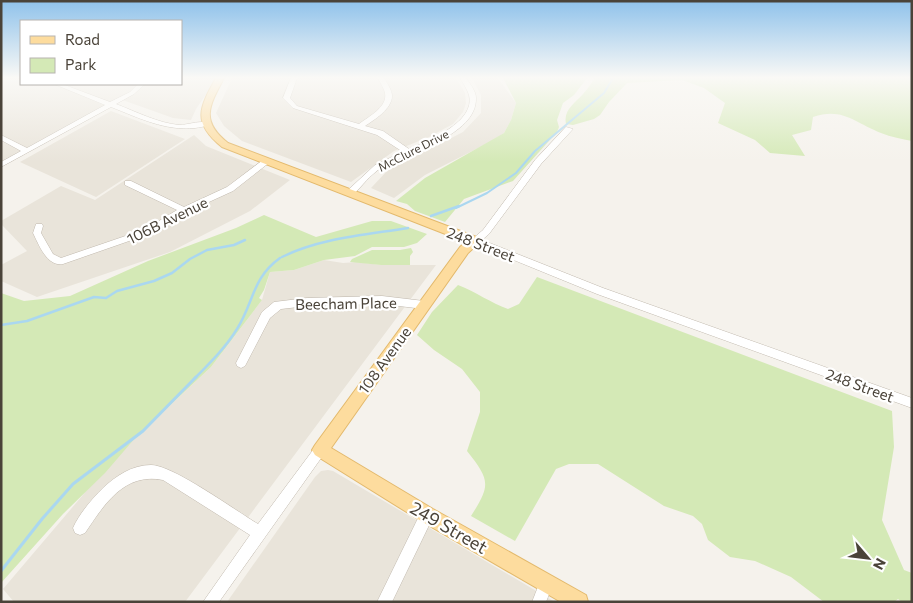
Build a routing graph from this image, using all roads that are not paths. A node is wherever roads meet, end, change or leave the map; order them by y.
1 (107, 106) edge
2 (116, 106) edge
3 (205, 106) edge
4 (294, 106) edge
5 (383, 106) edge
6 (471, 106) edge
7 (206, 124) junction
8 (360, 127) junction
9 (569, 129) dead end
10 (1, 137) edge
11 (27, 150) junction
12 (408, 152) junction
13 (266, 162) junction
14 (1, 165) edge
15 (128, 183) dead end
16 (350, 194) junction
17 (184, 210) junction
18 (39, 226) dead end
19 (475, 242) junction
20 (424, 305) junction
21 (241, 363) dead end
22 (912, 404) edge
23 (320, 450) junction
24 (427, 514) junction
25 (80, 528) dead end
26 (260, 533) junction
27 (546, 584) junction
28 (210, 602) edge
29 (384, 602) edge
30 (539, 602) edge
31 (579, 602) edge

1 - 11 street
2 - 7 street
3 - 7 main road
4 - 8 street
5 - 8 street
6 - 12 street, McClure Drive
7 - 13 main road, 248 Street
8 - 12 street
9 - 19 street, 108 Avenue
10 - 11 street
11 - 14 street
12 - 16 street, McClure Drive
13 - 16 main road, 248 Street
13 - 17 street, 106B Avenue
15 - 17 street
16 - 19 main road, 248 Street
17 - 18 street, 106B Avenue
19 - 20 main road, 108 Avenue
19 - 22 street, 248 Street
20 - 21 street, Beecham Place
20 - 23 main road, 108 Avenue
23 - 24 main road, 249 Street
23 - 26 street, 108 Avenue
24 - 27 main road, 249 Street
24 - 29 street
25 - 26 street
26 - 28 street, 108 Avenue
27 - 30 street
27 - 31 main road, 249 Street

